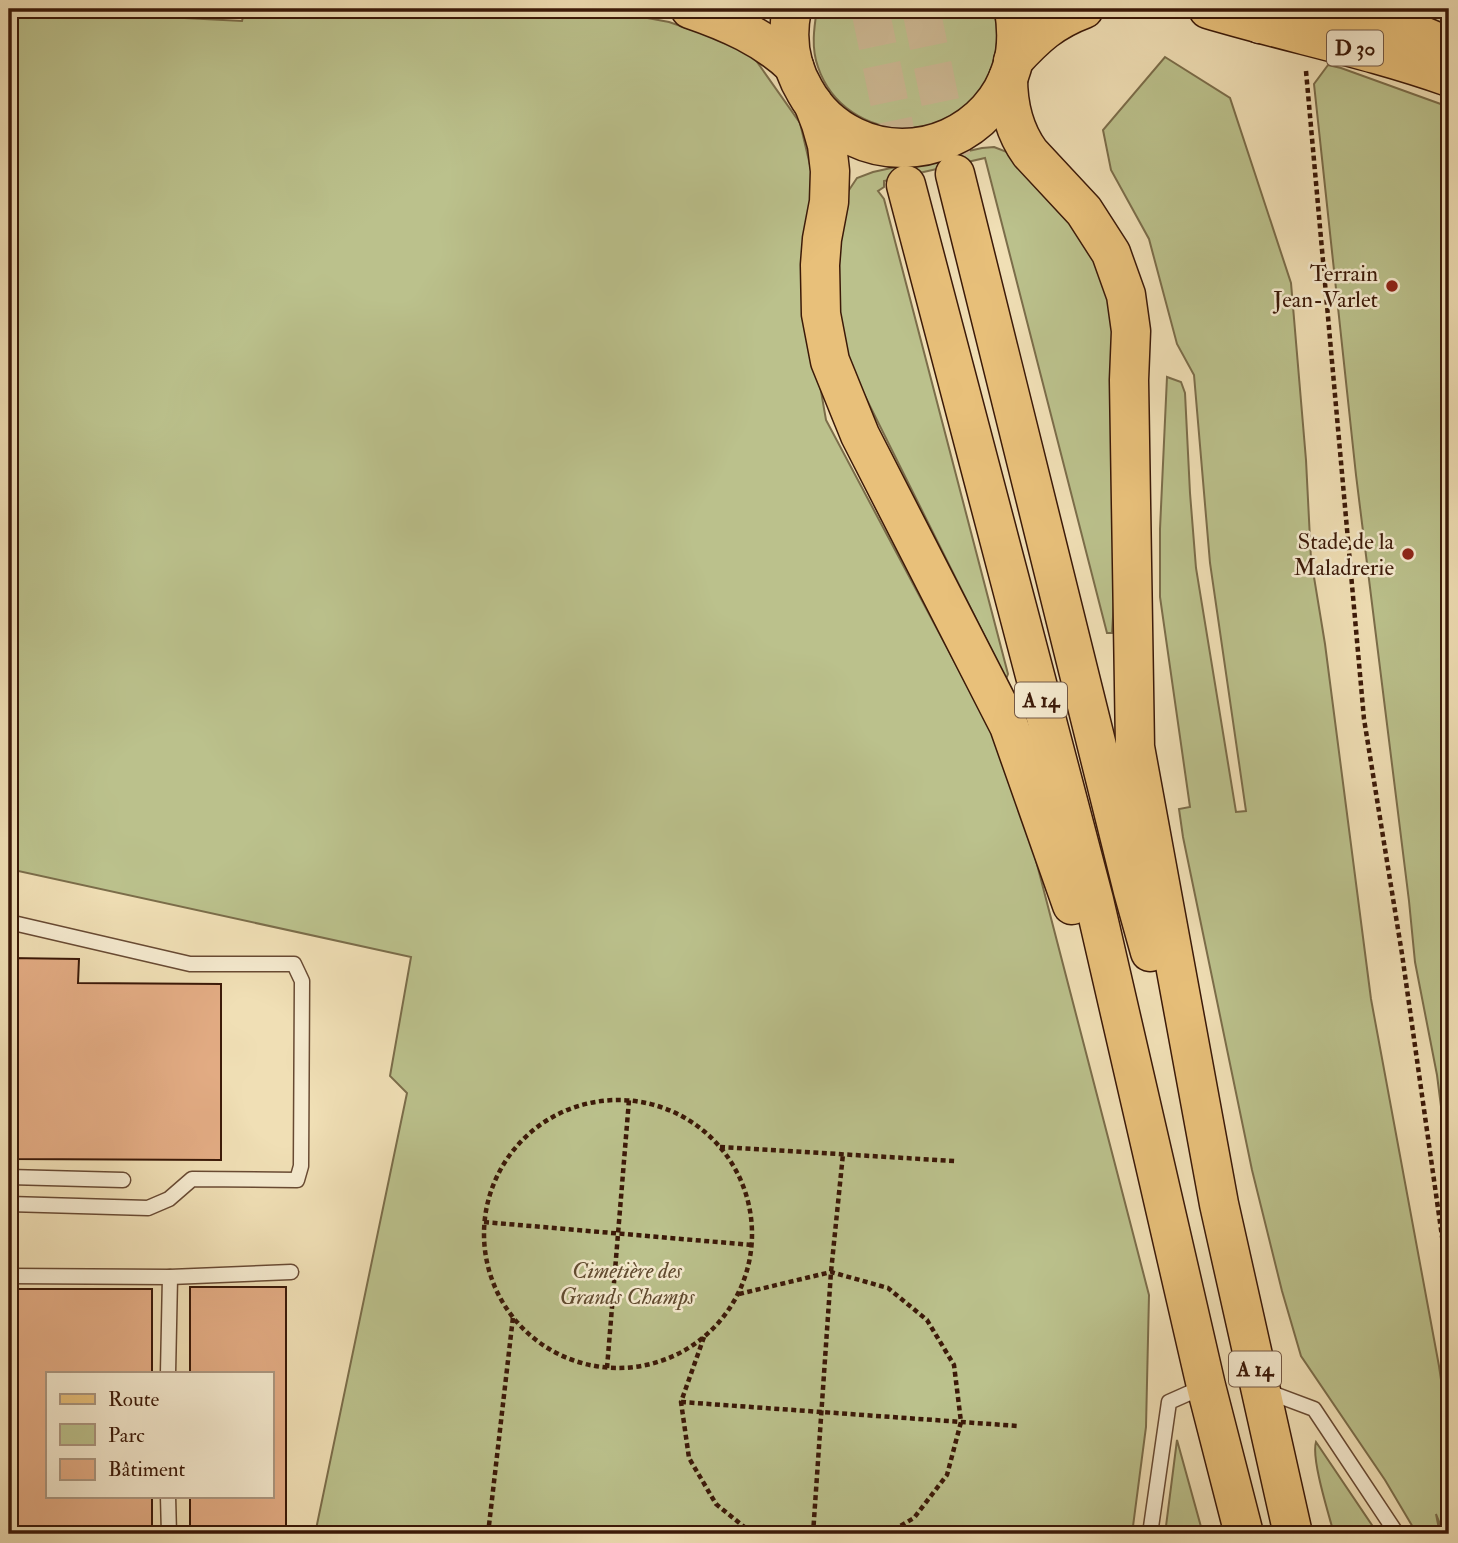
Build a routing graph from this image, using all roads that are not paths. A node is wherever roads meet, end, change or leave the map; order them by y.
1 (691, 9) edge
2 (793, 9) edge
3 (1013, 9) edge
4 (1084, 9) edge
5 (1208, 9) edge
6 (1334, 9) edge
7 (1398, 20) edge
8 (1307, 22) edge
9 (1449, 47) edge
10 (794, 66) junction
11 (1011, 70) junction
12 (1449, 77) edge
13 (813, 103) junction
14 (955, 174) tunnel mouth
15 (906, 185) tunnel mouth
16 (9, 922) edge
17 (9, 1177) edge
18 (123, 1180) dead end
19 (9, 1204) edge
20 (1219, 1204) junction
21 (1168, 1217) junction
22 (291, 1272) dead end
23 (9, 1276) edge
24 (170, 1277) junction
25 (168, 1372) edge
26 (1206, 1386) junction
27 (1259, 1389) junction
28 (168, 1498) edge
29 (169, 1534) edge
30 (1150, 1534) edge
31 (1244, 1534) edge
32 (1293, 1534) edge
33 (1397, 1534) edge

1 - 10 main road
2 - 10 main road
3 - 11 main road
4 - 11 main road
5 - 8 main road, D 30
6 - 7 main road, D 30
7 - 9 main road, D 30
8 - 12 main road, D 30
10 - 13 main road
11 - 13 main road
11 - 20 main road
13 - 21 main road
14 - 20 main road, A 14
15 - 21 main road, A 14
16 - 19 lane
17 - 18 lane
20 - 27 main road, A 14
21 - 26 main road, A 14
22 - 24 lane
23 - 24 lane
24 - 25 lane
26 - 30 lane
26 - 31 main road, A 14
27 - 32 main road, A 14
27 - 33 lane
28 - 29 lane

